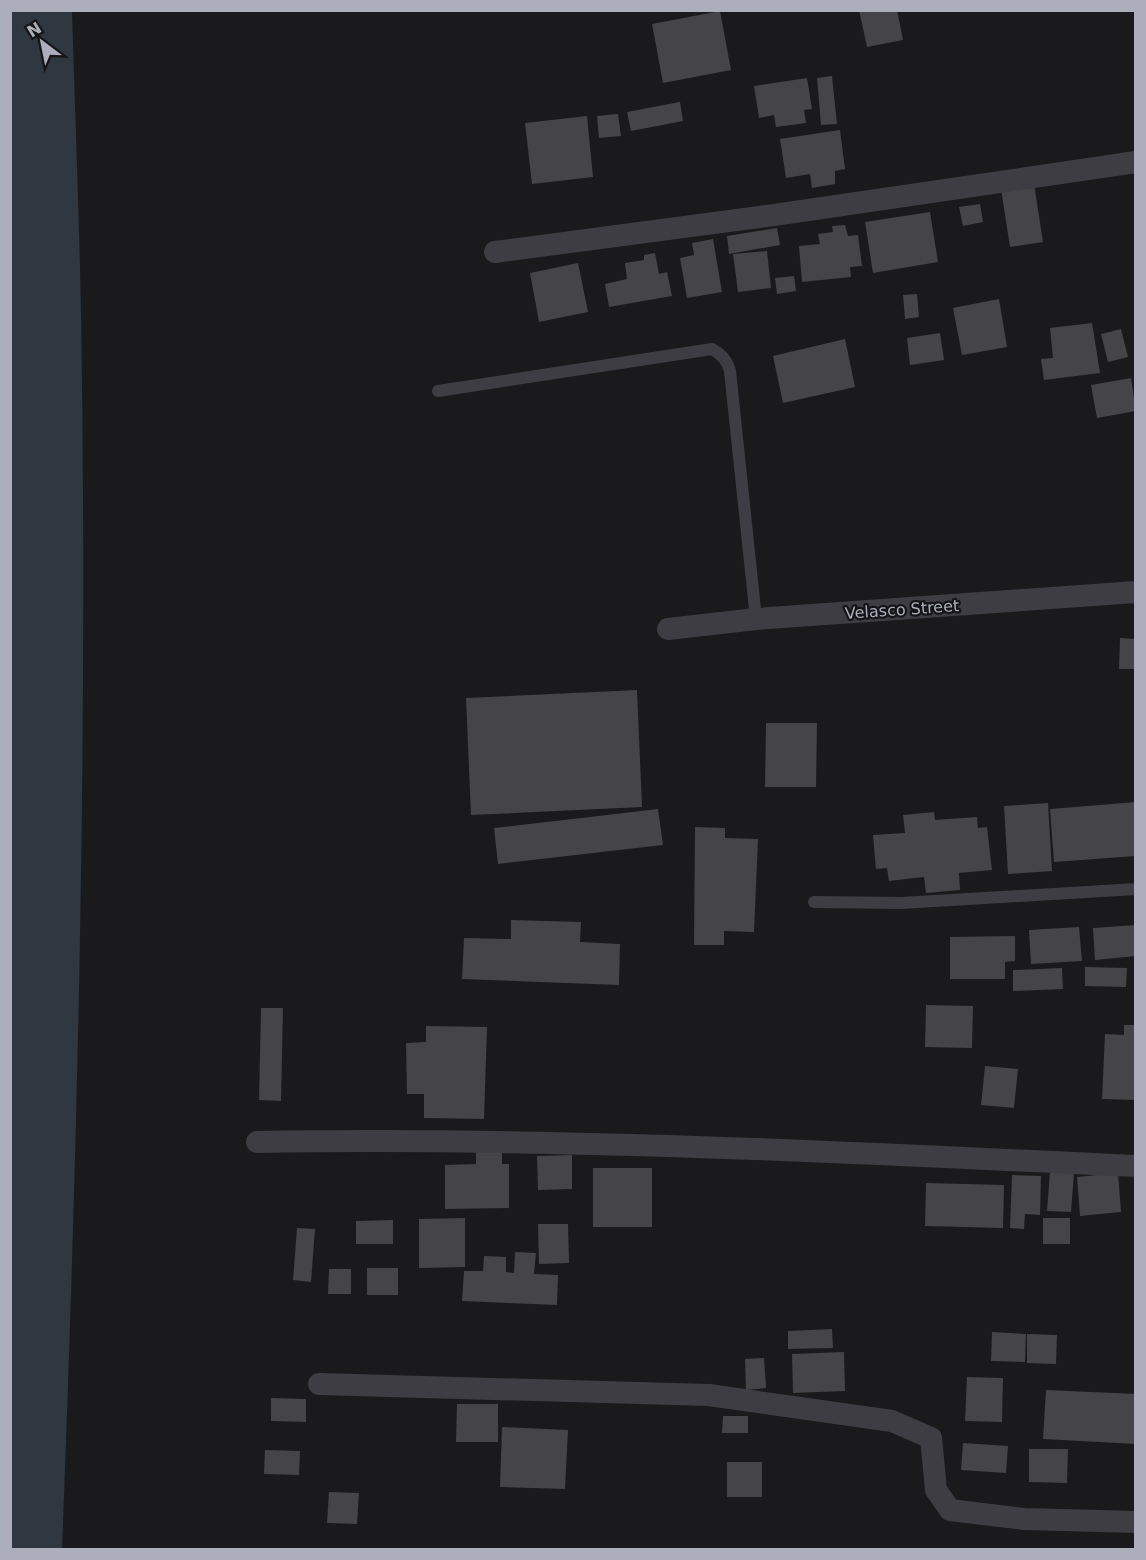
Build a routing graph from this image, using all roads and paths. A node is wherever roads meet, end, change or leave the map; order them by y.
1 (1136, 162) edge
2 (495, 252) dead end
3 (438, 391) dead end
4 (1136, 592) edge
5 (756, 619) junction
6 (668, 629) dead end
7 (1136, 889) edge
8 (814, 902) dead end
9 (257, 1142) dead end
10 (1136, 1166) edge
11 (319, 1384) dead end
12 (1136, 1522) edge

1 - 2 street
3 - 5 lane
4 - 5 street, Velasco Street
5 - 6 street, Velasco Street
7 - 8 lane
9 - 10 street
11 - 12 street

